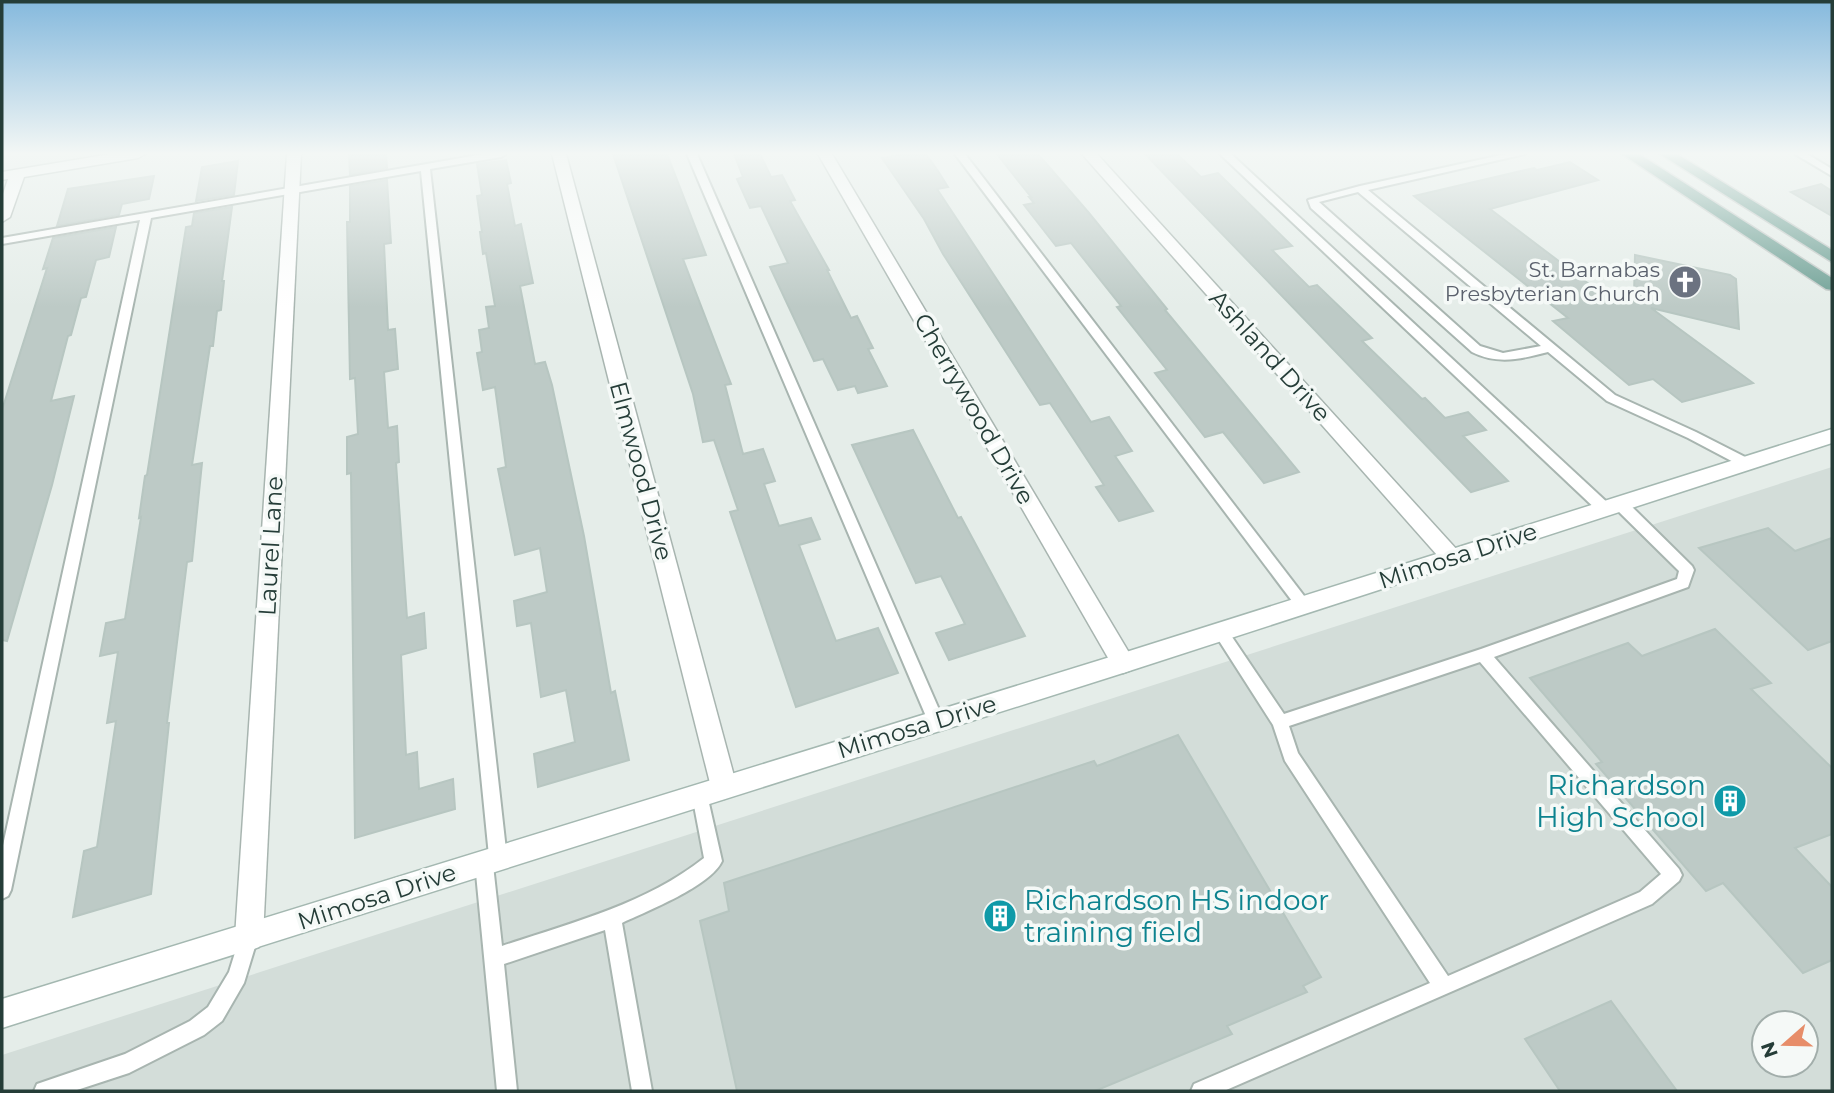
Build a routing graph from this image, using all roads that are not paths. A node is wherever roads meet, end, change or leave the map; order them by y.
1 (207, 205) edge
2 (290, 205) edge
3 (429, 205) edge
4 (572, 205) edge
5 (714, 205) edge
6 (855, 205) edge
7 (999, 205) edge
8 (1135, 205) edge
9 (1281, 205) edge
10 (1315, 205) edge
11 (1378, 205) edge
12 (1708, 205) edge
13 (1749, 205) edge
14 (146, 216) junction
15 (2, 241) edge
16 (1832, 257) edge
17 (1832, 285) edge
18 (1550, 348) junction
19 (1832, 436) edge
20 (1746, 463) junction
21 (1612, 506) junction
22 (1451, 558) junction
23 (1303, 605) junction
24 (1221, 632) junction
25 (1483, 655) junction
26 (1123, 663) junction
27 (936, 721) junction
28 (1280, 722) junction
29 (724, 787) junction
30 (700, 795) junction
31 (491, 861) junction
32 (2, 890) edge
33 (612, 918) junction
34 (249, 937) junction
35 (494, 958) junction
36 (1444, 987) junction
37 (2, 1014) edge
38 (44, 1091) edge
39 (507, 1091) edge
40 (642, 1091) edge
41 (1200, 1091) edge

1 - 14 lane
2 - 34 street, Laurel Lane
3 - 31 lane
4 - 29 street, Elmwood Drive
5 - 27 lane
6 - 26 street, Cherrywood Drive
7 - 23 lane
8 - 22 street, Ashland Drive
9 - 21 lane
10 - 18 lane
11 - 18 lane
12 - 17 main road
13 - 16 main road
14 - 15 lane
14 - 32 lane
18 - 20 lane
19 - 20 street, Mimosa Drive
20 - 21 street, Mimosa Drive
21 - 22 street, Mimosa Drive
21 - 25 lane
22 - 23 street, Mimosa Drive
23 - 24 street, Mimosa Drive
24 - 26 street, Mimosa Drive
24 - 28 lane
25 - 28 lane
25 - 36 lane
26 - 27 street, Mimosa Drive
27 - 29 street, Mimosa Drive
28 - 36 lane
29 - 30 street, Mimosa Drive
30 - 31 street, Mimosa Drive
30 - 33 lane
31 - 34 street, Mimosa Drive
31 - 35 lane
33 - 35 lane
33 - 40 lane
34 - 37 street, Mimosa Drive
34 - 38 lane
35 - 39 lane
36 - 41 lane

